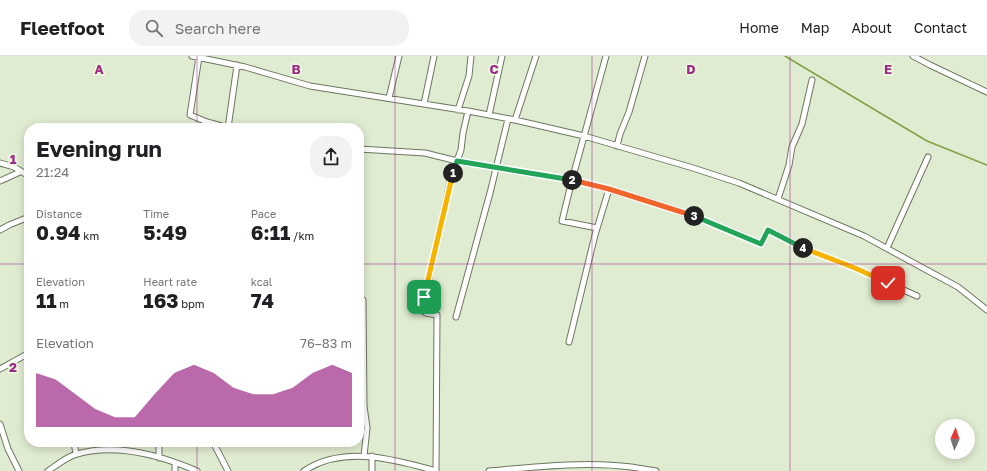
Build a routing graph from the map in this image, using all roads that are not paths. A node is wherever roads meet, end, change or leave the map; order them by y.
1 (192, 56) edge
2 (399, 56) edge
3 (434, 56) edge
4 (471, 56) edge
5 (502, 56) edge
6 (536, 56) edge
7 (606, 56) edge
8 (646, 56) edge
9 (913, 56) edge
10 (199, 57) edge
11 (237, 65) junction
12 (812, 80) dead end
13 (987, 92) edge
14 (389, 98) junction
15 (424, 104) junction
16 (458, 110) junction
17 (468, 111) junction
18 (488, 115) junction
19 (508, 119) junction
20 (515, 120) junction
21 (211, 123) edge
22 (230, 123) edge
23 (584, 136) junction
24 (617, 146) junction
25 (364, 149) edge
26 (928, 157) dead end
27 (457, 161) junction
28 (0, 163) edge
29 (497, 168) junction
30 (20, 172) junction
31 (24, 174) edge
32 (572, 180) junction
33 (0, 181) edge
34 (609, 189) junction
35 (778, 199) junction
36 (24, 219) edge
37 (597, 228) junction
38 (0, 230) edge
39 (887, 248) junction
40 (917, 296) dead end
41 (987, 310) edge
42 (456, 317) dead end
43 (569, 342) dead end
44 (24, 356) edge
45 (0, 369) edge
46 (364, 406) edge
47 (0, 424) edge
48 (75, 447) edge
49 (159, 447) edge
50 (216, 447) edge
51 (76, 454) junction
52 (364, 456) junction
53 (372, 456) junction
54 (159, 458) junction
55 (175, 463) junction
56 (50, 470) edge
57 (19, 471) edge
58 (175, 471) edge
59 (197, 471) edge
60 (228, 471) edge
61 (304, 471) edge
62 (372, 471) edge
63 (436, 471) edge
64 (489, 471) edge
65 (656, 471) edge

1 - 10 street
2 - 14 street
3 - 15 street
4 - 16 street
5 - 18 street
6 - 20 street
7 - 23 street
8 - 24 street
9 - 13 street
10 - 11 street
10 - 21 street
11 - 14 street
11 - 22 street
12 - 35 street
14 - 15 street
15 - 16 street
16 - 17 street
17 - 18 street
17 - 27 street
18 - 19 street
19 - 20 street
19 - 29 street
20 - 23 street
23 - 24 street
23 - 32 street
24 - 35 street
25 - 27 street
26 - 39 street
27 - 29 street
27 - 63 street
28 - 30 street
29 - 32 street
29 - 42 street
30 - 31 street
30 - 33 street
32 - 34 street
32 - 37 street
34 - 37 street
34 - 40 street
35 - 39 street
36 - 38 street
37 - 43 street
39 - 41 street
44 - 45 street
46 - 52 street
47 - 57 street
48 - 51 street
49 - 54 street
50 - 60 street
51 - 54 street
51 - 56 street
52 - 53 street
52 - 61 street
53 - 62 street
53 - 63 street
54 - 55 street
55 - 58 street
55 - 59 street
64 - 65 street

